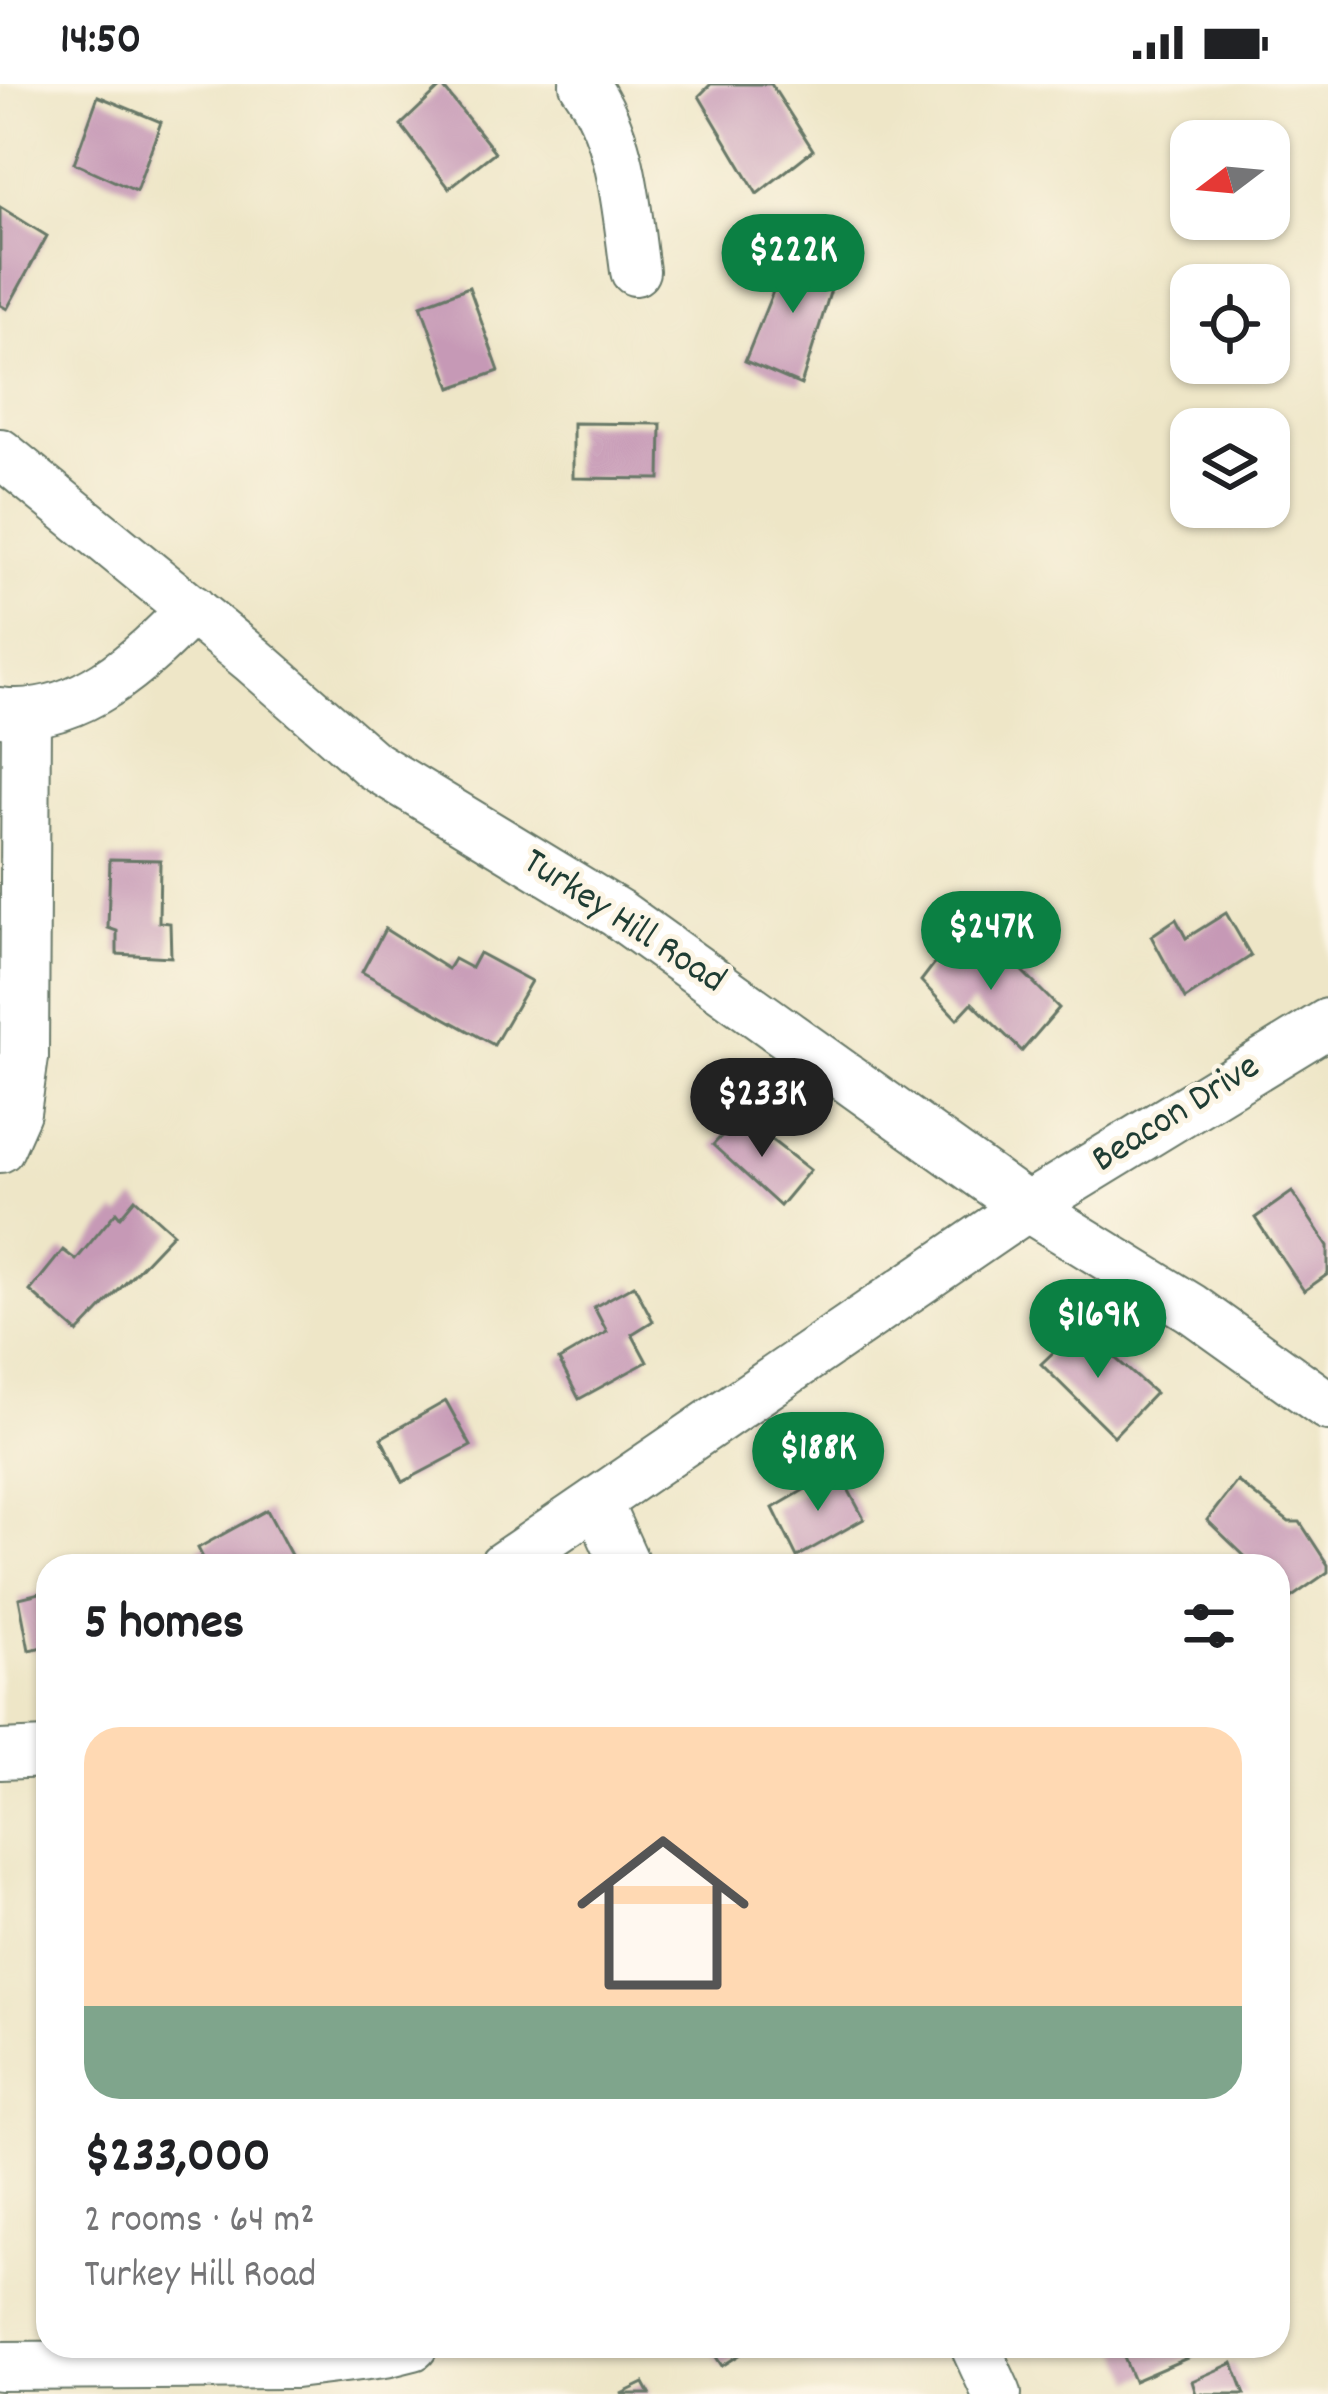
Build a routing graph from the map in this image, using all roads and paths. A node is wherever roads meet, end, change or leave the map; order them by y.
1 (584, 84) edge
2 (635, 271) dead end
3 (0, 453) edge
4 (192, 609) junction
5 (13, 714) edge
6 (1328, 1023) edge
7 (0, 1148) edge
8 (1027, 1207) junction
9 (1328, 1406) edge
10 (597, 1502) junction
11 (521, 1554) edge
12 (621, 1554) edge
13 (36, 1754) edge
14 (0, 1755) edge
15 (349, 2358) edge
16 (980, 2358) edge
17 (0, 2366) edge
18 (997, 2394) edge

1 - 2 street
3 - 4 street, Turkey Hill Road
4 - 5 street
4 - 8 street, Turkey Hill Road
5 - 7 street
6 - 8 street, Beacon Drive
8 - 9 street, Turkey Hill Road
8 - 10 street, Beacon Drive
10 - 11 street, Beacon Drive
10 - 12 street
13 - 14 street
15 - 17 street
16 - 18 street

